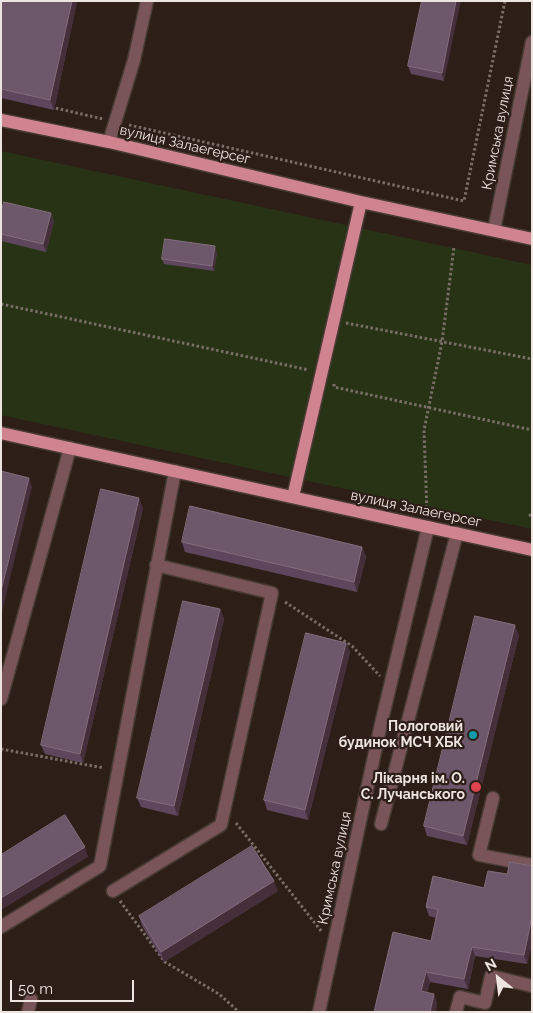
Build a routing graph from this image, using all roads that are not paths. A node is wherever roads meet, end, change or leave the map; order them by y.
1 (148, 1) edge
2 (532, 42) edge
3 (1, 120) edge
4 (109, 142) junction
5 (361, 202) junction
6 (494, 230) junction
7 (532, 239) edge
8 (1, 432) edge
9 (70, 448) junction
10 (175, 471) junction
11 (293, 497) junction
12 (428, 527) junction
13 (457, 533) junction
14 (532, 550) edge
15 (156, 564) junction
16 (1, 699) edge
17 (493, 798) dead end
18 (380, 824) dead end
19 (532, 865) edge
20 (113, 891) road end
21 (1, 927) edge
22 (532, 986) edge
23 (319, 1012) edge
24 (456, 1012) edge

1 - 4 street
2 - 6 street, Кримська вулиця
3 - 4 main road, вулиця Залаегерсег
4 - 5 main road, вулиця Залаегерсег
5 - 6 main road, вулиця Залаегерсег
5 - 11 main road
6 - 7 main road, вулиця Залаегерсег
8 - 9 main road, вулиця Залаегерсег
9 - 10 main road, вулиця Залаегерсег
9 - 16 street
10 - 11 main road, вулиця Залаегерсег
10 - 15 street
11 - 12 main road, вулиця Залаегерсег
12 - 13 main road, вулиця Залаегерсег
12 - 23 street, Кримська вулиця
13 - 14 main road, вулиця Залаегерсег
13 - 18 street
15 - 20 street
15 - 21 street
17 - 19 street
22 - 24 street

